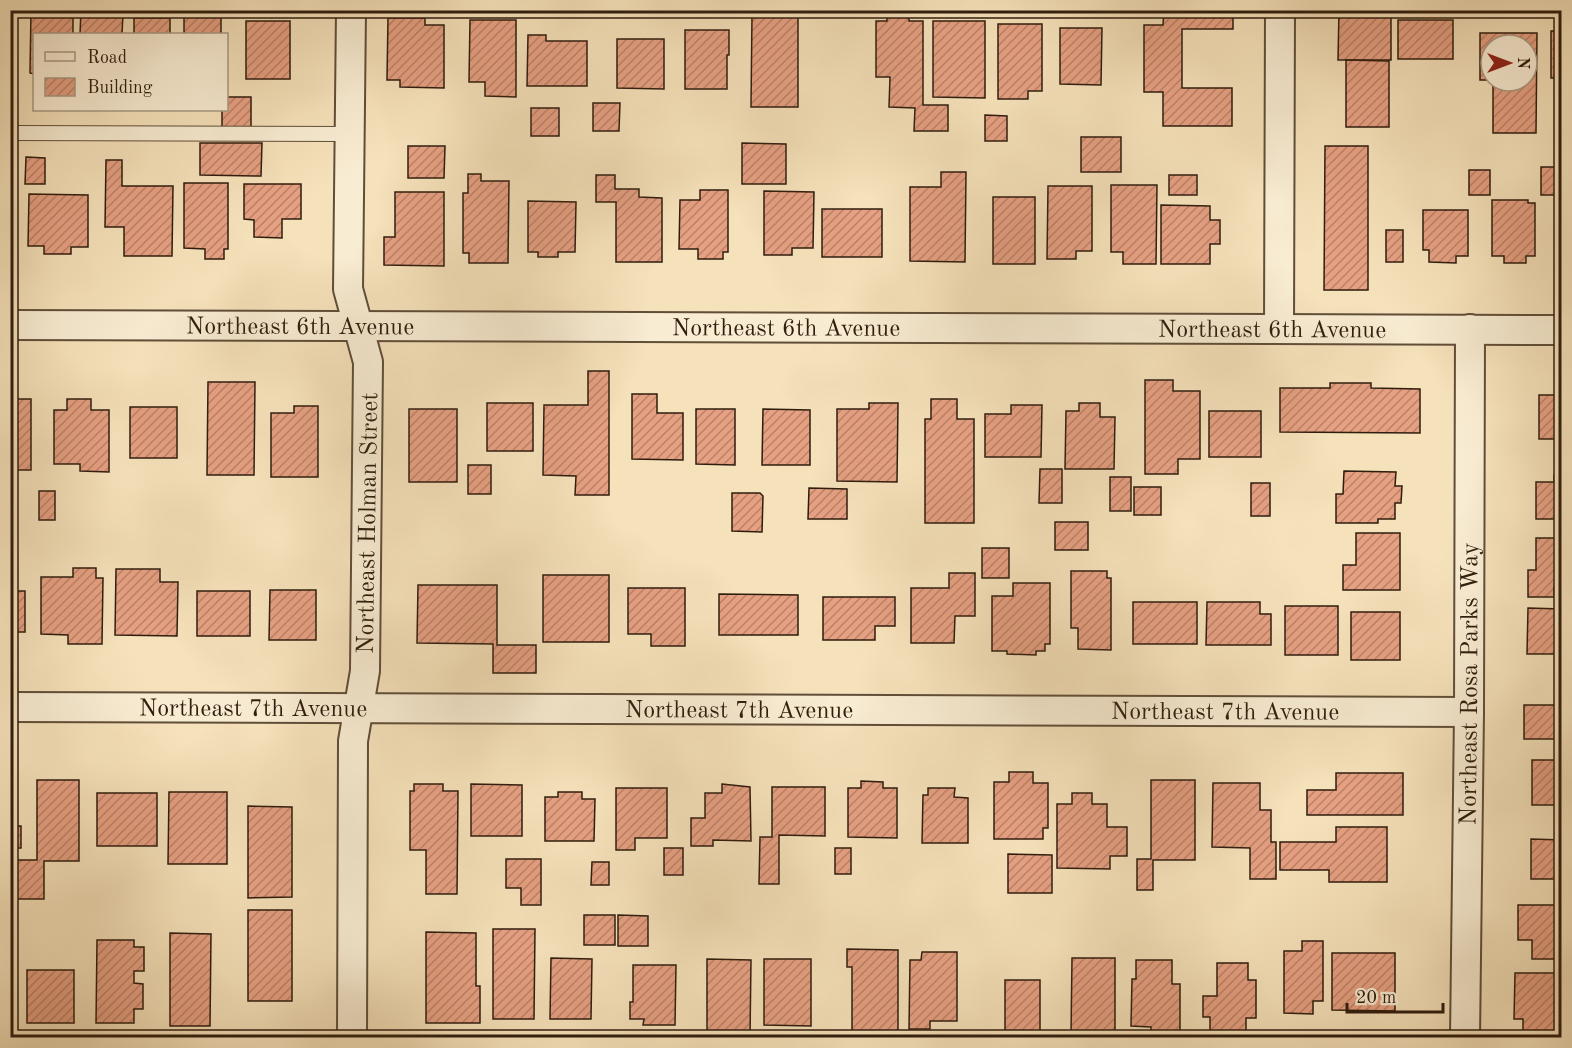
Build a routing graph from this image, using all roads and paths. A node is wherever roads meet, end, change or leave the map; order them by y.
1 (351, 10) edge
2 (1280, 10) edge
3 (10, 133) edge
4 (350, 134) junction
5 (10, 325) edge
6 (359, 326) junction
7 (1279, 328) junction
8 (1470, 329) junction
9 (1562, 330) edge
10 (10, 707) edge
11 (359, 708) junction
12 (1469, 712) junction
13 (352, 1038) edge
14 (1465, 1038) edge

1 - 4 street, Northeast Holman Street
2 - 7 street
3 - 4 lane
4 - 6 street, Northeast Holman Street
5 - 6 street, Northeast 6th Avenue
6 - 7 street, Northeast 6th Avenue
6 - 11 street, Northeast Holman Street
7 - 8 street, Northeast 6th Avenue
8 - 9 street, Northeast 6th Avenue
8 - 12 street, Northeast Rosa Parks Way
10 - 11 street, Northeast 7th Avenue
11 - 12 street, Northeast 7th Avenue
11 - 13 street, Northeast Holman Street
12 - 14 street, Northeast Rosa Parks Way

